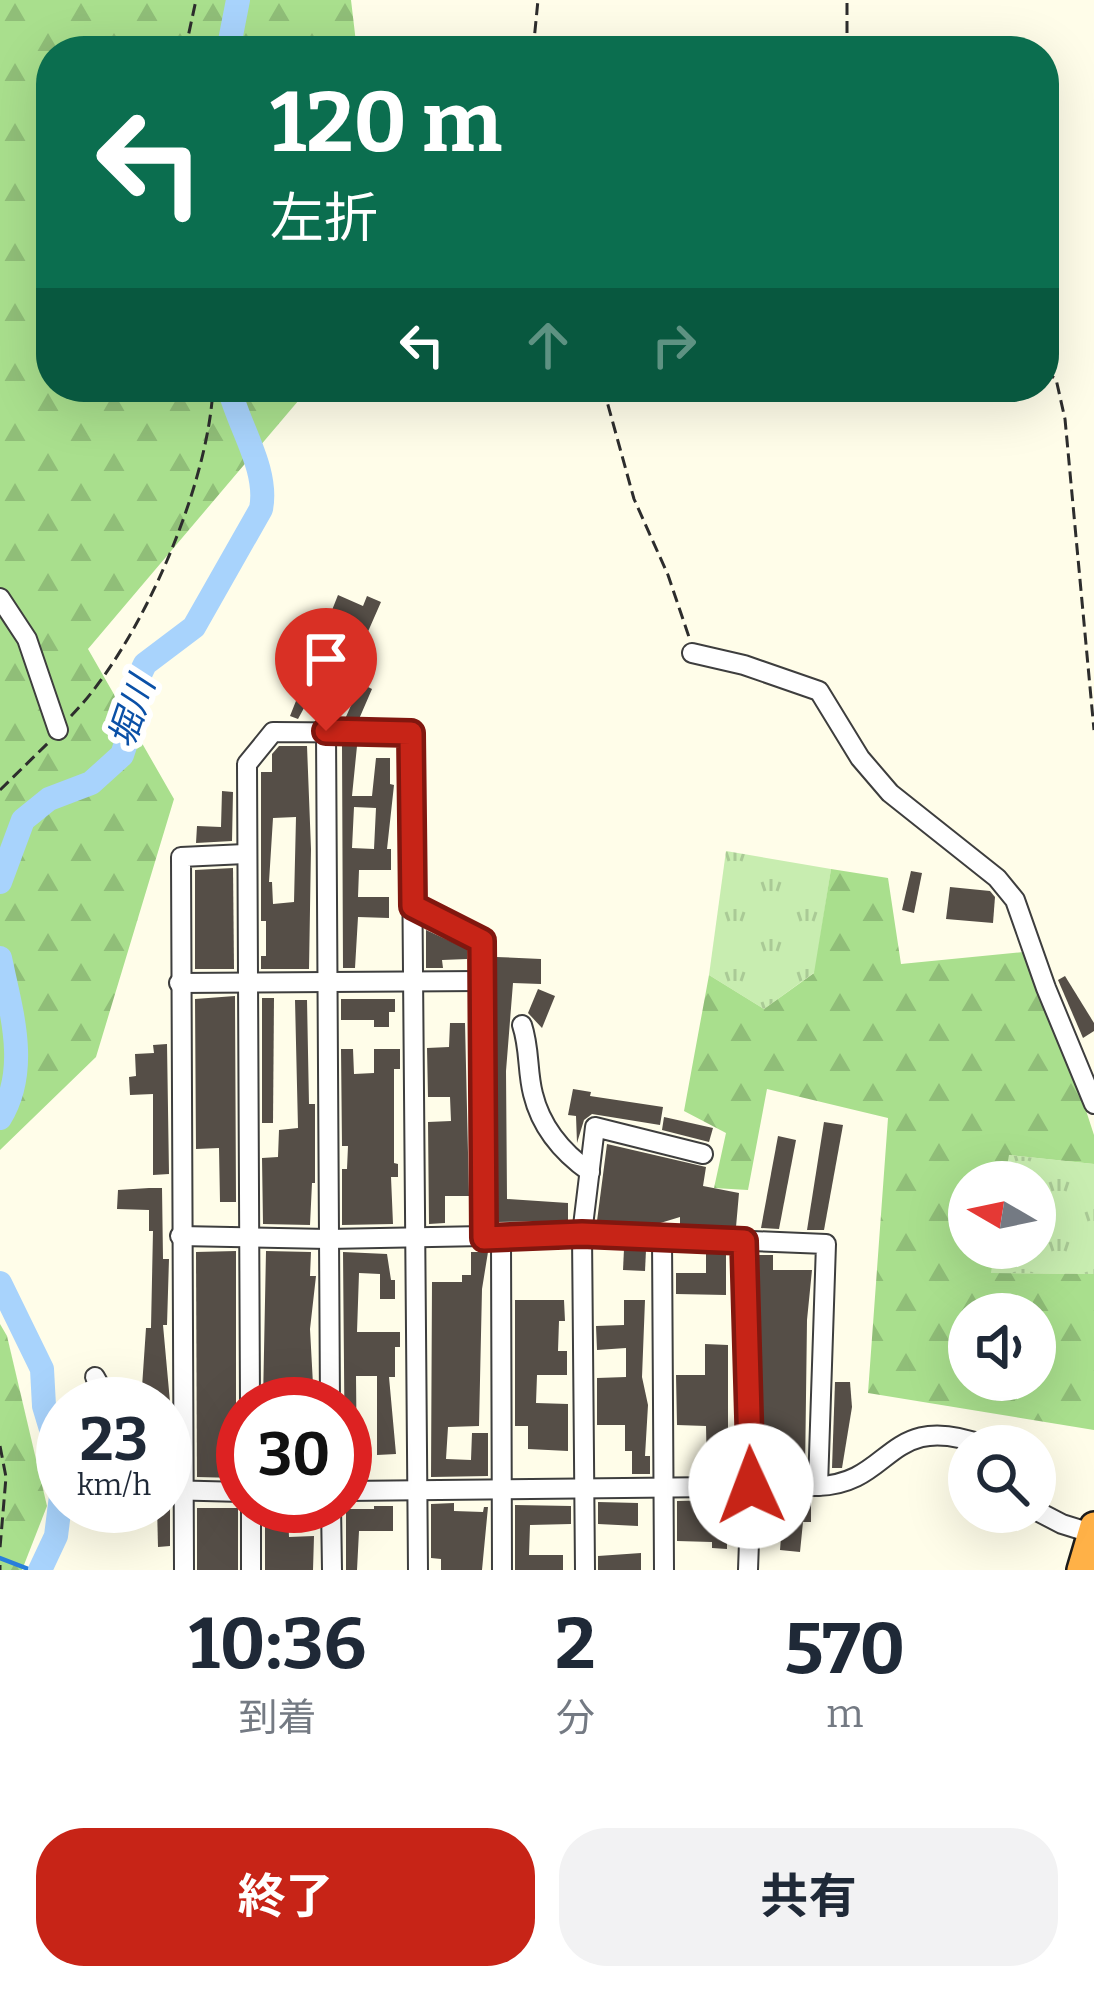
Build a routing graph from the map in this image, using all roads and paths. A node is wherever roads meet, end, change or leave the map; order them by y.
1 (196, 0) edge
2 (538, 0) edge
3 (847, 0) edge
4 (188, 36) edge
5 (534, 36) edge
6 (847, 36) edge
7 (1059, 393) edge
8 (211, 402) edge
9 (607, 402) edge
10 (0, 598) edge
11 (692, 653) joint
12 (58, 730) junction
13 (1094, 730) edge
14 (326, 731) junction
15 (0, 790) edge
16 (245, 854) junction
17 (413, 906) junction
18 (328, 982) junction
19 (412, 982) junction
20 (481, 982) junction
21 (179, 983) junction
22 (246, 983) junction
23 (522, 1025) dead end
24 (1094, 1104) edge
25 (703, 1154) dead end
26 (590, 1172) junction
27 (582, 1234) junction
28 (180, 1236) junction
29 (414, 1237) junction
30 (492, 1237) junction
31 (662, 1237) junction
32 (249, 1238) junction
33 (328, 1239) junction
34 (744, 1241) junction
35 (176, 1377) edge
36 (250, 1377) edge
37 (330, 1377) edge
38 (948, 1435) edge
39 (0, 1446) edge
40 (751, 1486) junction
41 (818, 1486) junction
42 (664, 1489) junction
43 (372, 1491) edge
44 (419, 1491) junction
45 (584, 1491) junction
46 (502, 1492) junction
47 (1056, 1522) edge
48 (1094, 1531) edge
49 (179, 1533) edge
50 (251, 1533) edge
51 (331, 1533) edge
52 (0, 1548) edge
53 (184, 1570) edge
54 (251, 1570) edge
55 (332, 1570) edge
56 (418, 1570) edge
57 (502, 1570) edge
58 (585, 1570) edge
59 (664, 1570) edge
60 (748, 1570) edge
61 (1082, 1570) edge

1 - 4 path
2 - 5 path
3 - 6 path
7 - 13 path
8 - 12 path
9 - 11 path
10 - 12 street
11 - 24 street
12 - 15 path
14 - 16 street
14 - 17 street
14 - 18 street
16 - 21 street
16 - 22 street
17 - 19 street
17 - 20 street
18 - 19 street
18 - 22 street
18 - 33 street
19 - 20 street
19 - 29 street
20 - 30 street
21 - 22 street
21 - 28 street
22 - 32 street
23 - 26 street
25 - 26 street
26 - 27 street
27 - 30 street
27 - 31 street
27 - 45 street
28 - 32 street
28 - 35 street
29 - 30 street
29 - 33 street
29 - 44 street
30 - 46 street
31 - 34 street
31 - 42 street
32 - 33 street
32 - 36 street
33 - 37 street
34 - 40 street
34 - 41 street
38 - 41 street
39 - 52 path
40 - 41 street
40 - 42 street
40 - 60 street
42 - 45 street
42 - 59 street
43 - 44 street
44 - 46 street
44 - 56 street
45 - 46 street
45 - 58 street
46 - 57 street
47 - 48 street
48 - 61 highway
49 - 53 street
50 - 54 street
51 - 55 street

